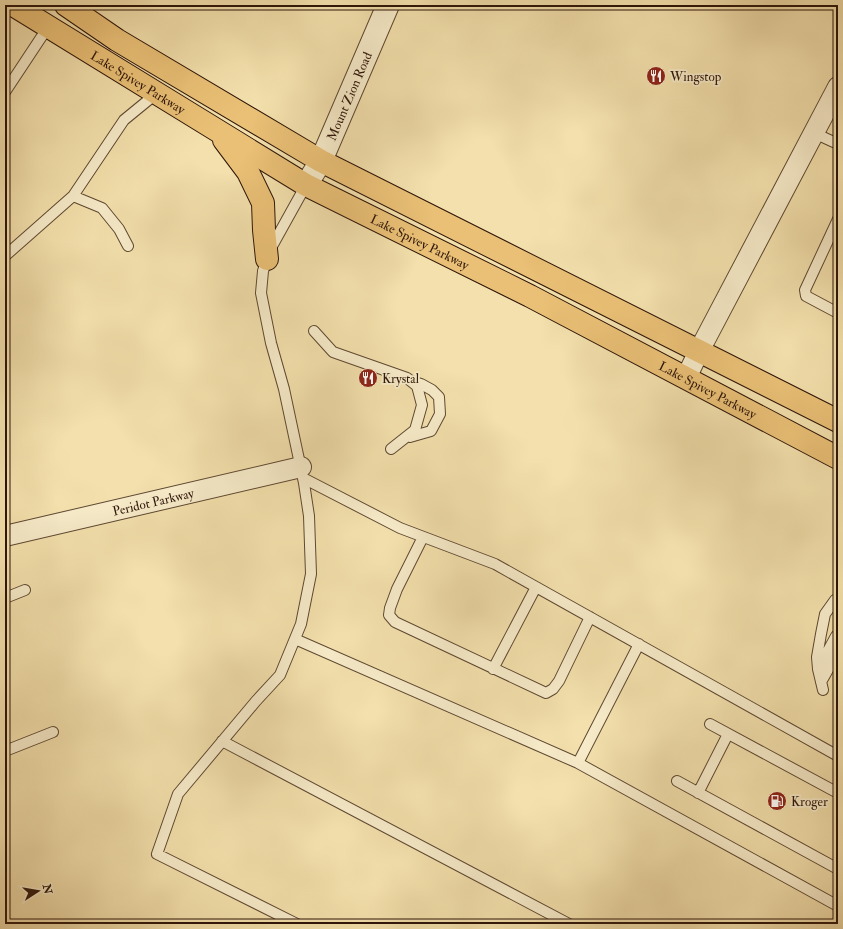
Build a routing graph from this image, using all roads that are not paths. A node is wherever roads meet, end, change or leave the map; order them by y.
1 (13, 5) edge
2 (66, 5) edge
3 (388, 5) edge
4 (48, 27) junction
5 (838, 87) edge
6 (5, 92) edge
7 (157, 93) junction
8 (218, 131) junction
9 (814, 133) junction
10 (838, 144) edge
11 (321, 161) junction
12 (306, 185) junction
13 (73, 196) junction
14 (838, 219) edge
15 (128, 246) dead end
16 (5, 256) edge
17 (267, 258) junction
18 (838, 313) edge
19 (314, 331) dead end
20 (699, 351) junction
21 (686, 378) junction
22 (411, 381) junction
23 (838, 421) edge
24 (406, 438) junction
25 (391, 449) dead end
26 (838, 458) edge
27 (302, 472) junction
28 (5, 536) edge
29 (423, 537) junction
30 (536, 587) junction
31 (25, 590) dead end
32 (5, 598) edge
33 (838, 598) edge
34 (590, 617) junction
35 (836, 636) dead end
36 (295, 639) junction
37 (639, 644) junction
38 (838, 652) edge
39 (494, 669) junction
40 (818, 669) junction
41 (710, 724) dead end
42 (53, 732) dead end
43 (728, 734) junction
44 (222, 741) junction
45 (5, 751) edge
46 (838, 756) edge
47 (578, 763) junction
48 (677, 781) dead end
49 (698, 793) junction
50 (838, 793) edge
51 (837, 865) edge
52 (838, 906) edge
53 (297, 924) edge
54 (568, 924) edge

1 - 4 highway, Lake Spivey Parkway
2 - 11 highway, Lake Spivey Parkway
3 - 11 street, Mount Zion Road
4 - 6 lane
4 - 7 highway, Lake Spivey Parkway
5 - 9 street
7 - 8 highway, Lake Spivey Parkway
7 - 13 lane
8 - 12 highway, Lake Spivey Parkway
8 - 17 highway
9 - 10 lane
9 - 20 street
11 - 12 street, Mount Zion Road
11 - 20 highway, Lake Spivey Parkway
12 - 17 lane
12 - 21 highway, Lake Spivey Parkway
13 - 15 lane
13 - 16 lane
14 - 18 lane
17 - 27 lane
19 - 22 lane
20 - 21 street
20 - 23 highway, Lake Spivey Parkway
21 - 26 highway, Lake Spivey Parkway
22 - 24 lane
22 - 24 lane
24 - 25 lane
27 - 28 street, Peridot Parkway
27 - 29 lane
27 - 36 lane
29 - 30 lane
29 - 39 lane
30 - 34 lane
30 - 39 lane
31 - 32 lane
33 - 40 lane
34 - 37 lane
34 - 39 lane
35 - 40 lane
36 - 44 lane
36 - 47 lane
37 - 46 lane
37 - 47 lane
38 - 40 lane
41 - 43 lane
42 - 45 lane
43 - 49 lane
43 - 50 lane
44 - 53 lane
44 - 54 lane
47 - 52 lane
48 - 49 lane
49 - 51 lane

